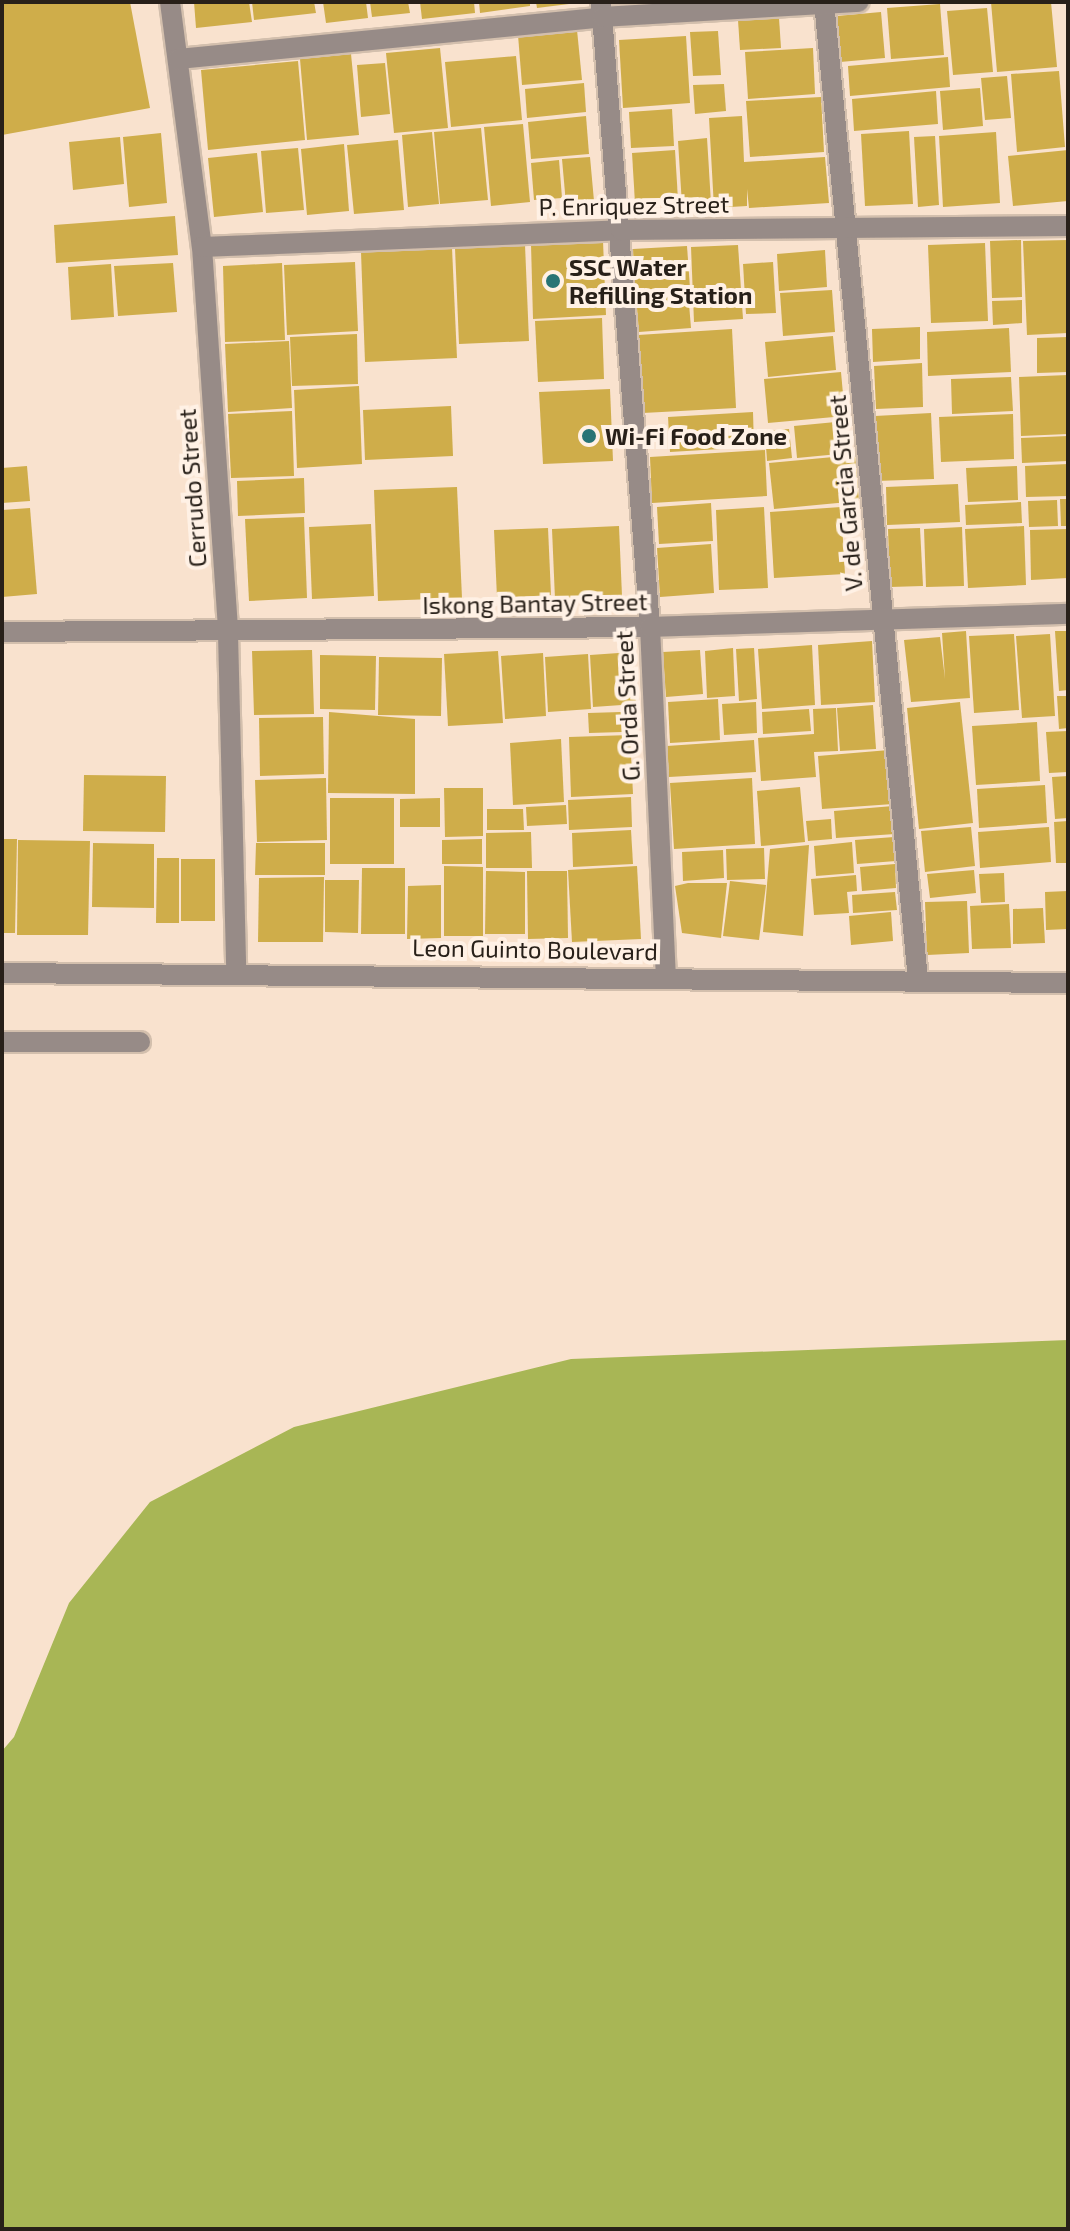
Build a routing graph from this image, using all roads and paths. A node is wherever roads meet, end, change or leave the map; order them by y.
1 (170, 2) edge
2 (859, 2) edge
3 (824, 3) edge
4 (602, 9) edge
5 (178, 59) junction
6 (1068, 226) edge
7 (849, 227) junction
8 (621, 230) junction
9 (202, 247) junction
10 (1068, 614) edge
11 (881, 617) junction
12 (650, 627) junction
13 (2, 632) edge
14 (228, 633) junction
15 (236, 972) junction
16 (2, 973) edge
17 (666, 977) junction
18 (918, 980) junction
19 (1068, 983) edge
20 (2, 1042) edge
21 (140, 1042) dead end

1 - 5 street, Cerrudo Street
2 - 3 street
3 - 4 street
3 - 7 street, V. de Garcia Street
4 - 5 street
4 - 8 street, G. Orda Street
5 - 9 street, Cerrudo Street
6 - 7 street, P. Enriquez Street
7 - 8 street, P. Enriquez Street
7 - 11 street, V. de Garcia Street
8 - 9 street, P. Enriquez Street
8 - 12 street, G. Orda Street
9 - 14 street, Cerrudo Street
10 - 11 street, Iskong Bantay Street
11 - 12 street, Iskong Bantay Street
11 - 18 street, V. de Garcia Street
12 - 14 street, Iskong Bantay Street
12 - 17 street, G. Orda Street
13 - 14 street, Iskong Bantay Street
14 - 15 street, Cerrudo Street
15 - 16 street, Leon Guinto Boulevard
15 - 17 street, Leon Guinto Boulevard
17 - 18 street, Leon Guinto Boulevard
18 - 19 street, Leon Guinto Boulevard
20 - 21 street

